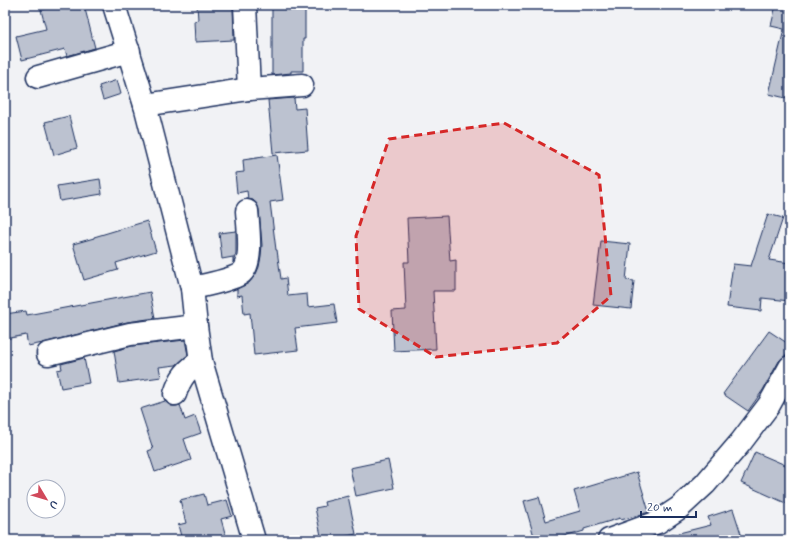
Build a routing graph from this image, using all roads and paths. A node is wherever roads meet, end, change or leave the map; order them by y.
1 (114, 5) edge
2 (245, 5) edge
3 (129, 51) junction
4 (38, 77) dead end
5 (302, 85) dead end
6 (249, 89) junction
7 (145, 105) junction
8 (247, 211) dead end
9 (192, 288) junction
10 (196, 326) junction
11 (48, 354) dead end
12 (201, 360) junction
13 (790, 367) edge
14 (175, 394) dead end
15 (254, 540) edge
16 (609, 540) edge

1 - 3 street
2 - 6 street
3 - 4 street
3 - 7 street
5 - 6 street
6 - 7 street
7 - 9 street
8 - 9 street
9 - 10 street
10 - 11 street
10 - 12 street
12 - 14 street
12 - 15 street
13 - 16 street

